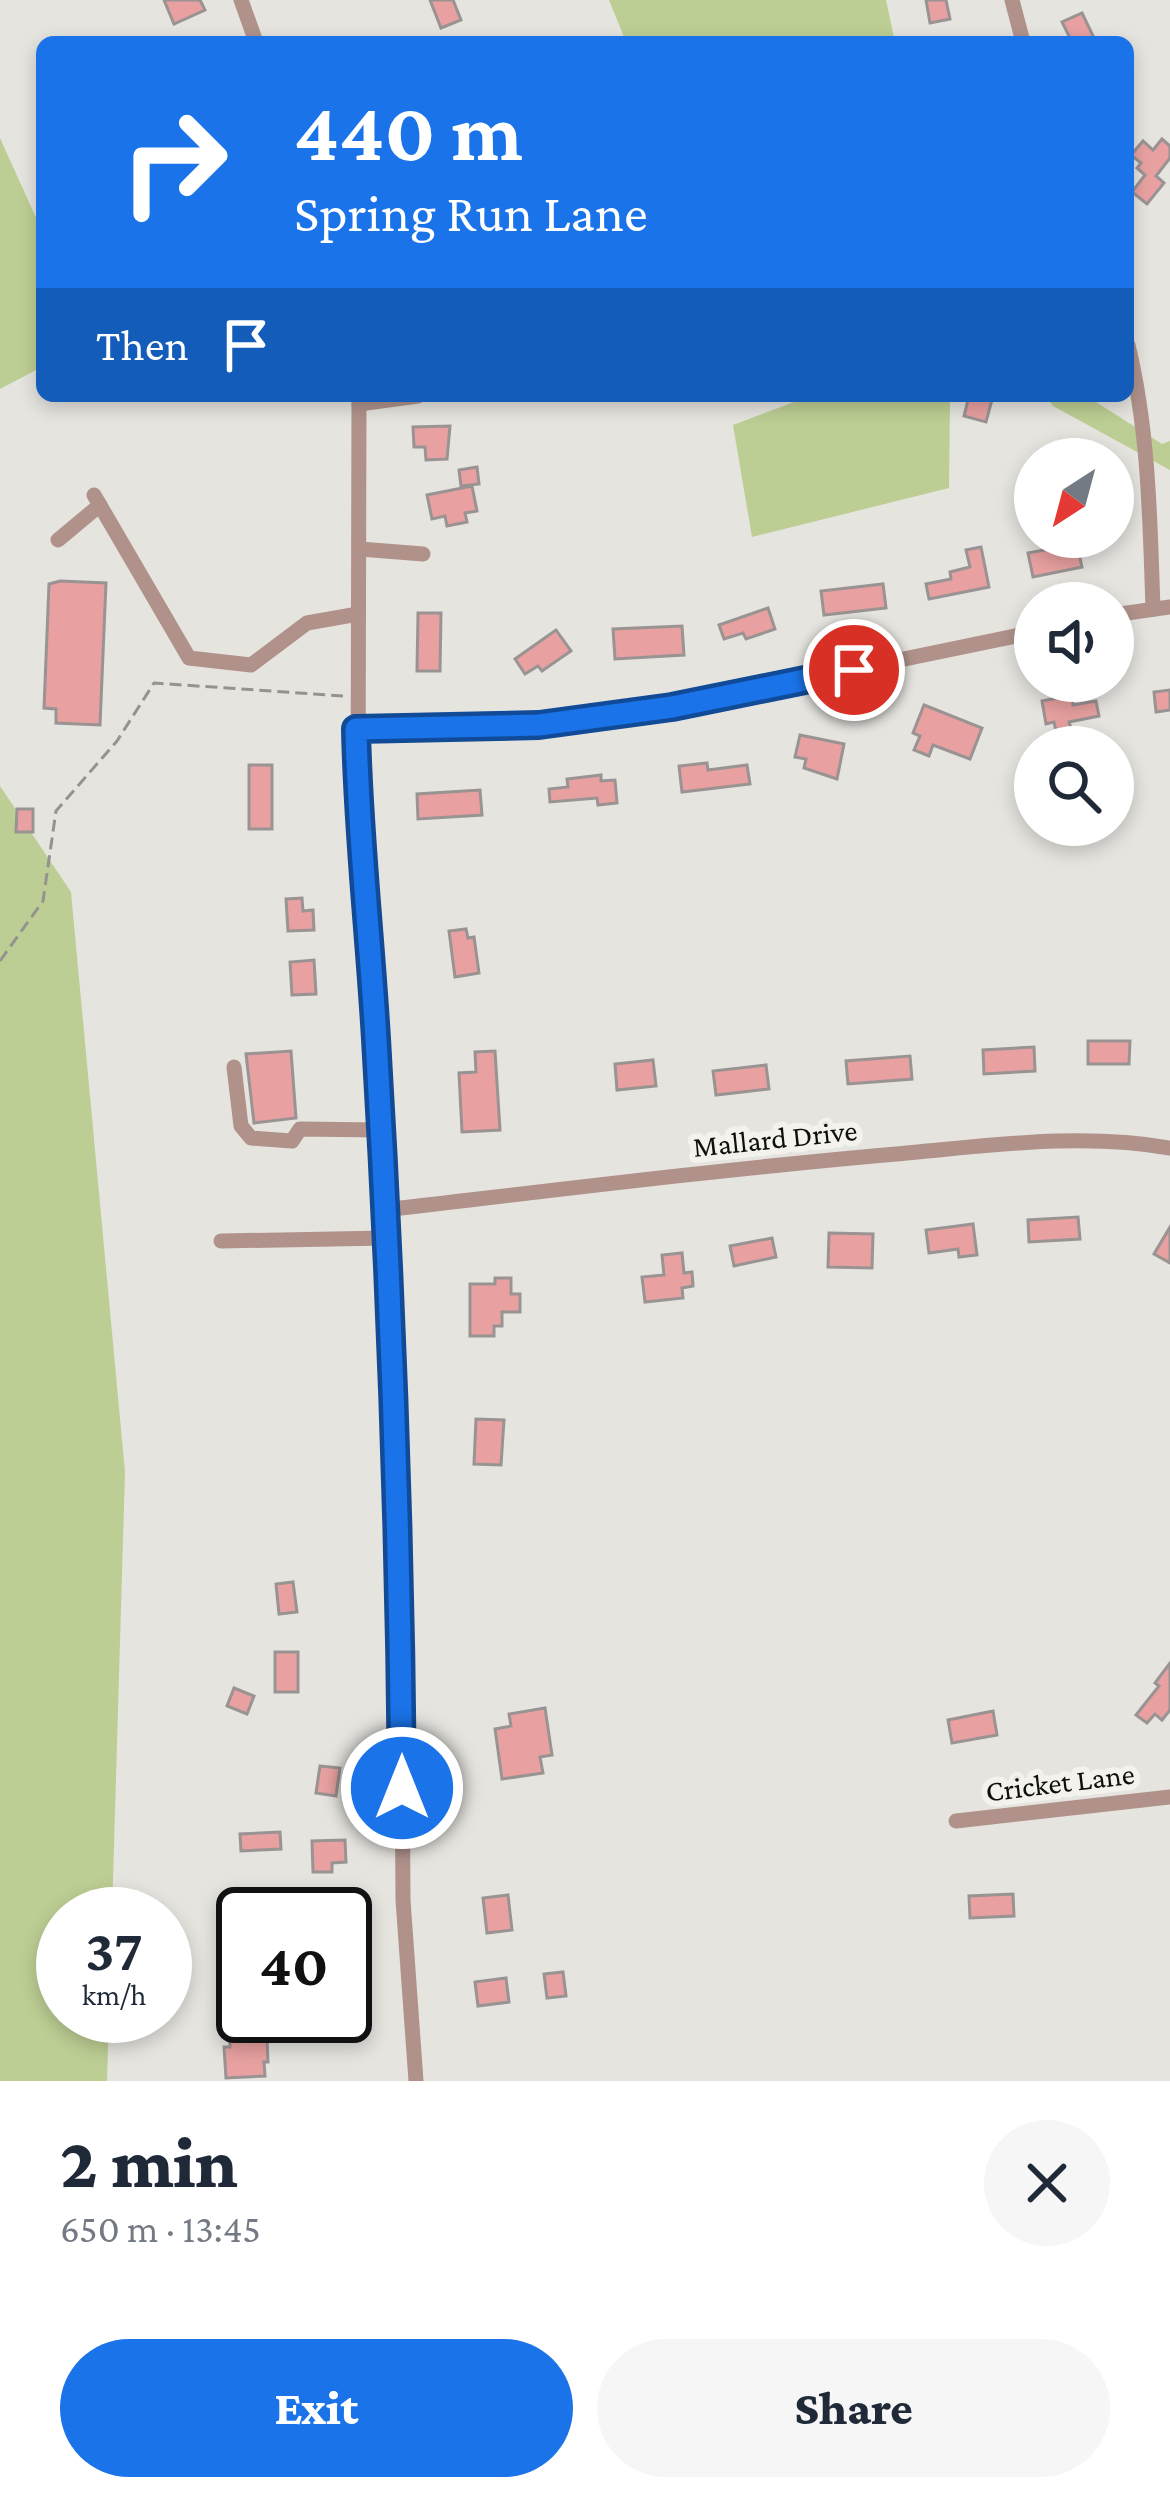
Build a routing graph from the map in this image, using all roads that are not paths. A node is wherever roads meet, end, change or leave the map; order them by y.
1 (241, 0) edge
2 (1012, 0) edge
3 (254, 36) edge
4 (1021, 36) edge
5 (1134, 375) edge
6 (359, 402) edge
7 (58, 540) dead end
8 (360, 549) junction
9 (424, 554) dead end
10 (1161, 608) edge
11 (358, 614) junction
12 (1014, 636) edge
13 (356, 729) junction
14 (234, 1067) dead end
15 (381, 1130) junction
16 (1170, 1148) edge
17 (386, 1210) junction
18 (386, 1238) junction
19 (221, 1241) dead end
20 (1170, 1797) edge
21 (956, 1821) dead end
22 (416, 2081) edge

1 - 3 street
2 - 4 street
5 - 10 street
6 - 8 street
7 - 11 street
8 - 9 street
8 - 11 street
11 - 13 street
12 - 13 street
13 - 15 street
14 - 15 street
15 - 17 street
16 - 17 street, Mallard Drive
17 - 18 street
18 - 19 street
18 - 22 street
20 - 21 street, Cricket Lane

